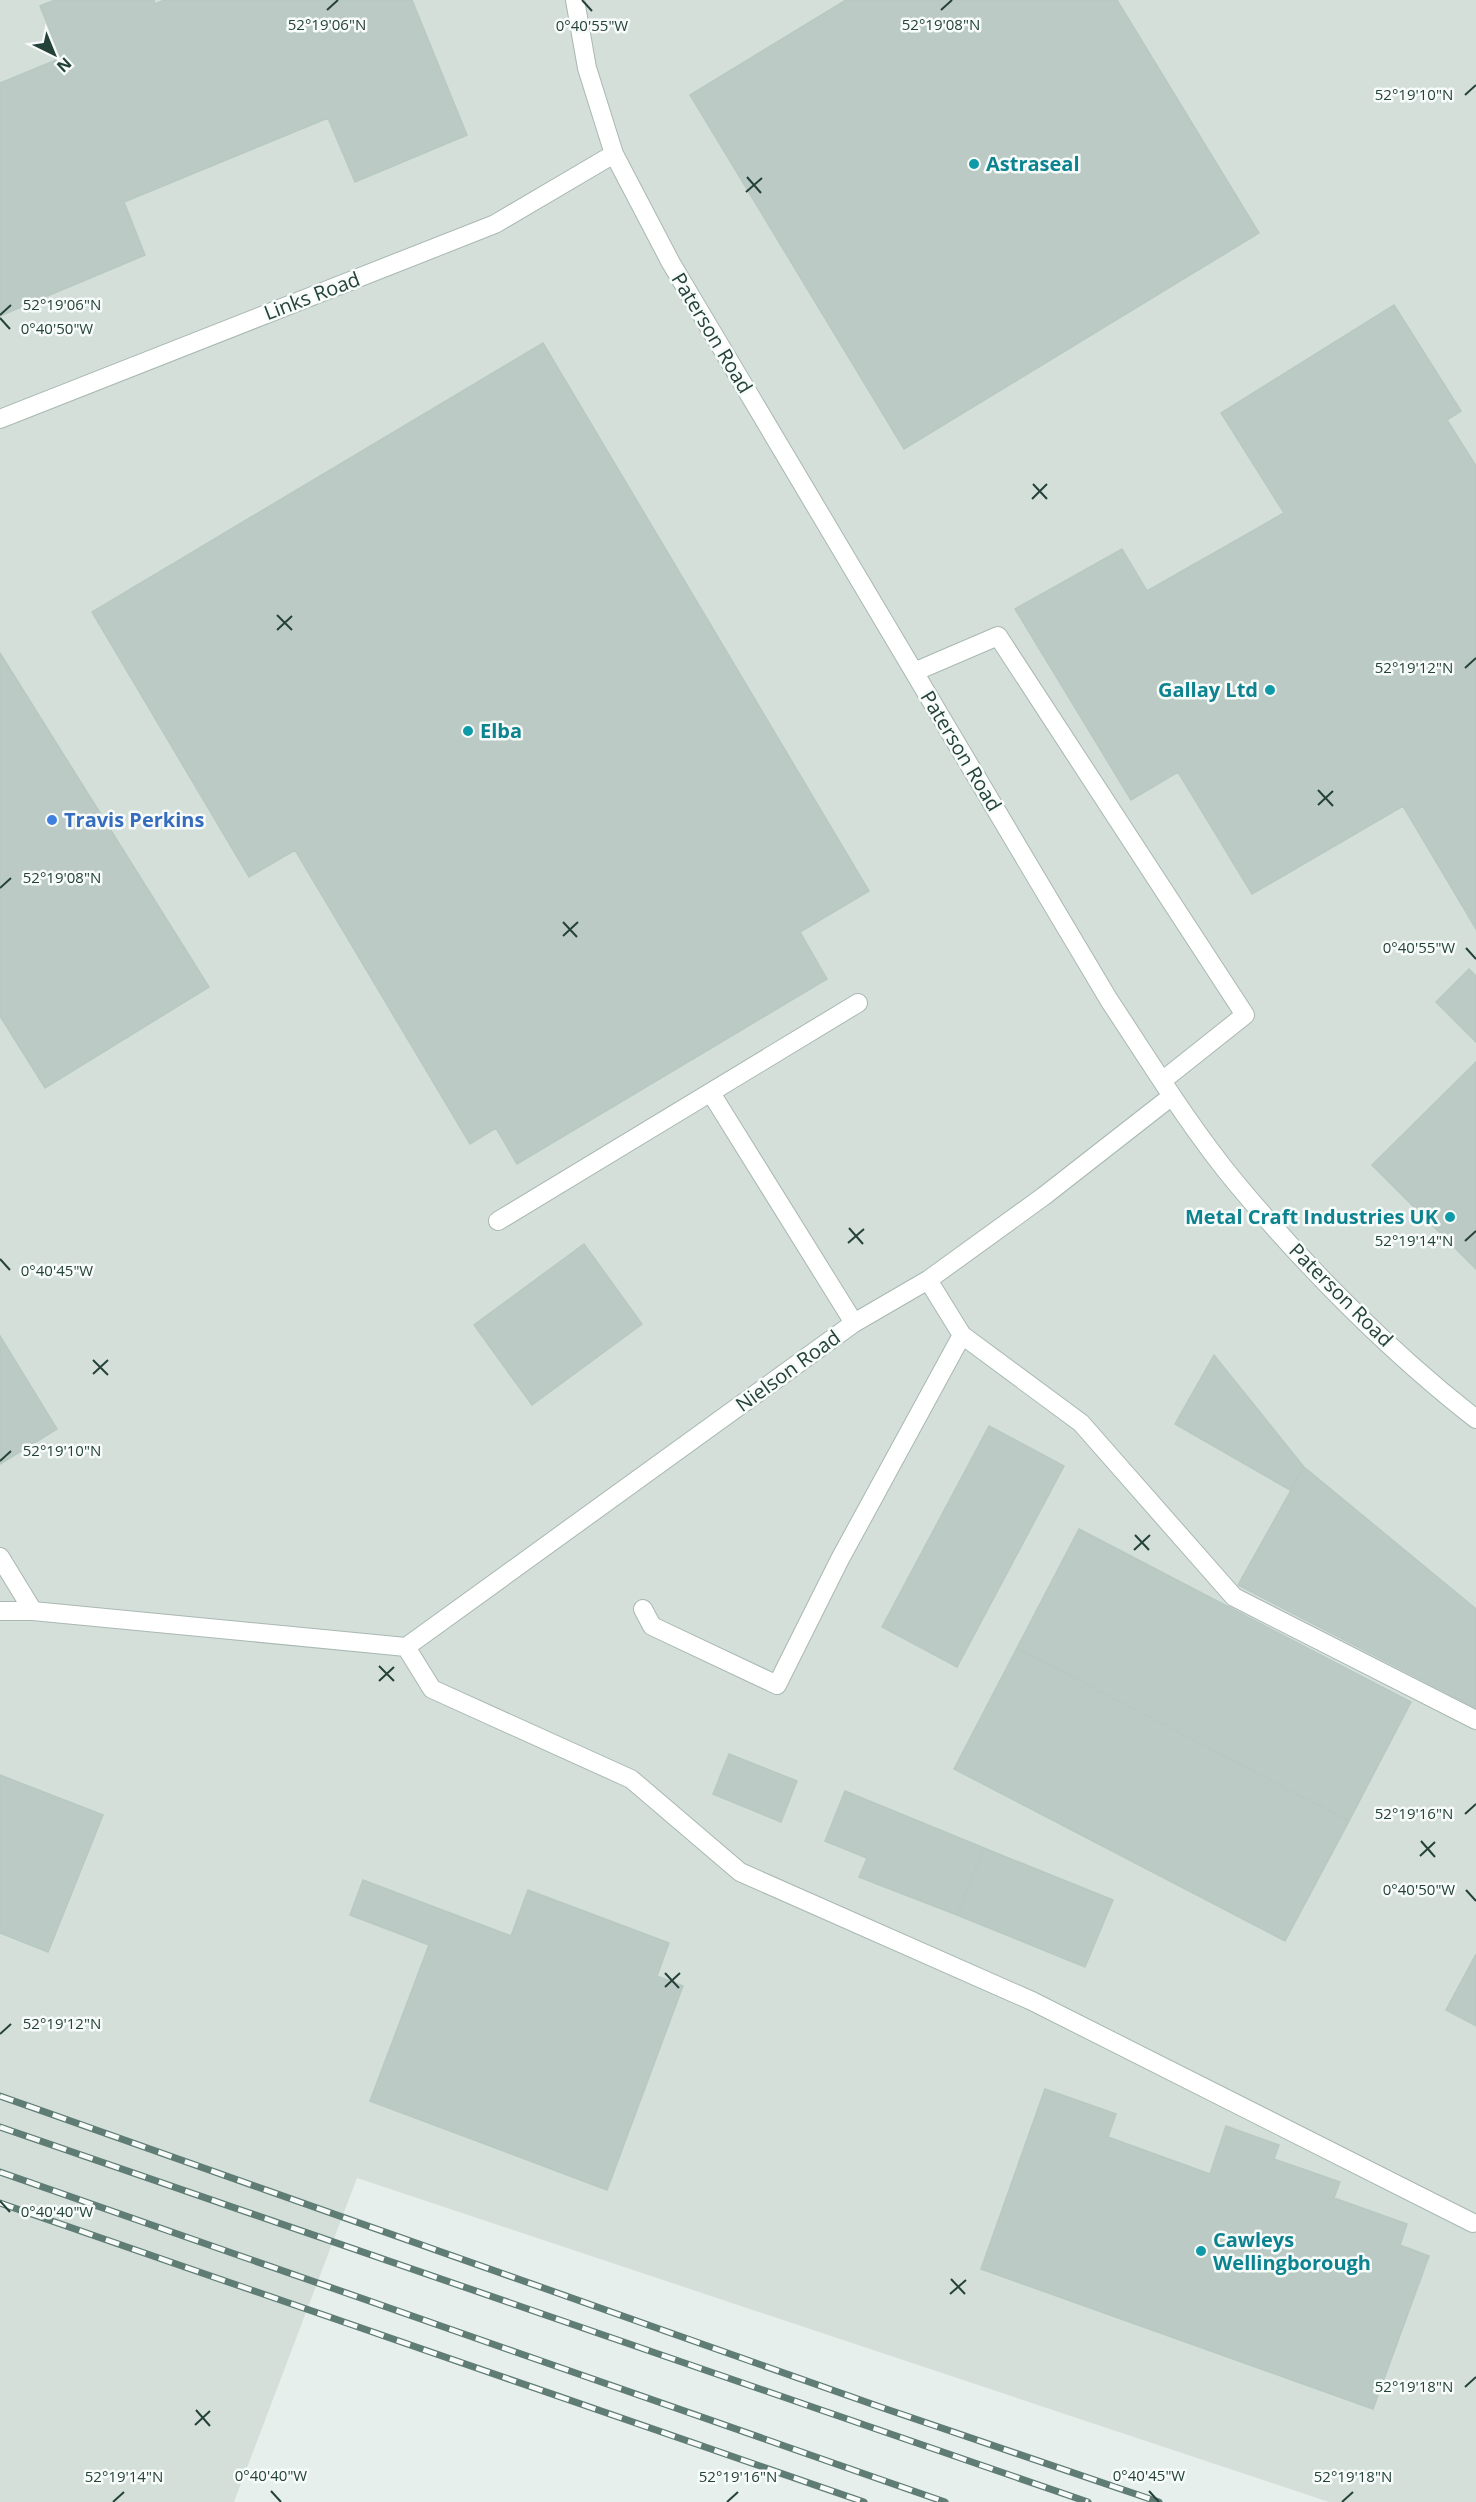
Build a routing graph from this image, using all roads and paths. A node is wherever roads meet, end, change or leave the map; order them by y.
1 (575, 0) edge
2 (614, 154) junction
3 (0, 419) edge
4 (914, 672) junction
5 (858, 1003) dead end
6 (1167, 1088) junction
7 (711, 1093) junction
8 (498, 1221) dead end
9 (928, 1280) junction
10 (854, 1323) junction
11 (962, 1335) junction
12 (1476, 1419) edge
13 (0, 1557) edge
14 (643, 1609) dead end
15 (0, 1611) edge
16 (33, 1611) junction
17 (406, 1647) junction
18 (1476, 1720) edge
19 (1473, 2223) dead end

1 - 2 street, Paterson Road
2 - 3 street, Links Road
2 - 4 street, Paterson Road
4 - 6 street, Paterson Road
4 - 6 street, Nielson Road
5 - 7 street
6 - 9 street, Nielson Road
6 - 12 street, Paterson Road
7 - 8 street
7 - 10 street
9 - 10 street, Nielson Road
9 - 11 street
10 - 17 street, Nielson Road
11 - 14 street
11 - 18 street
13 - 16 street
15 - 16 street
16 - 17 street
17 - 19 street

